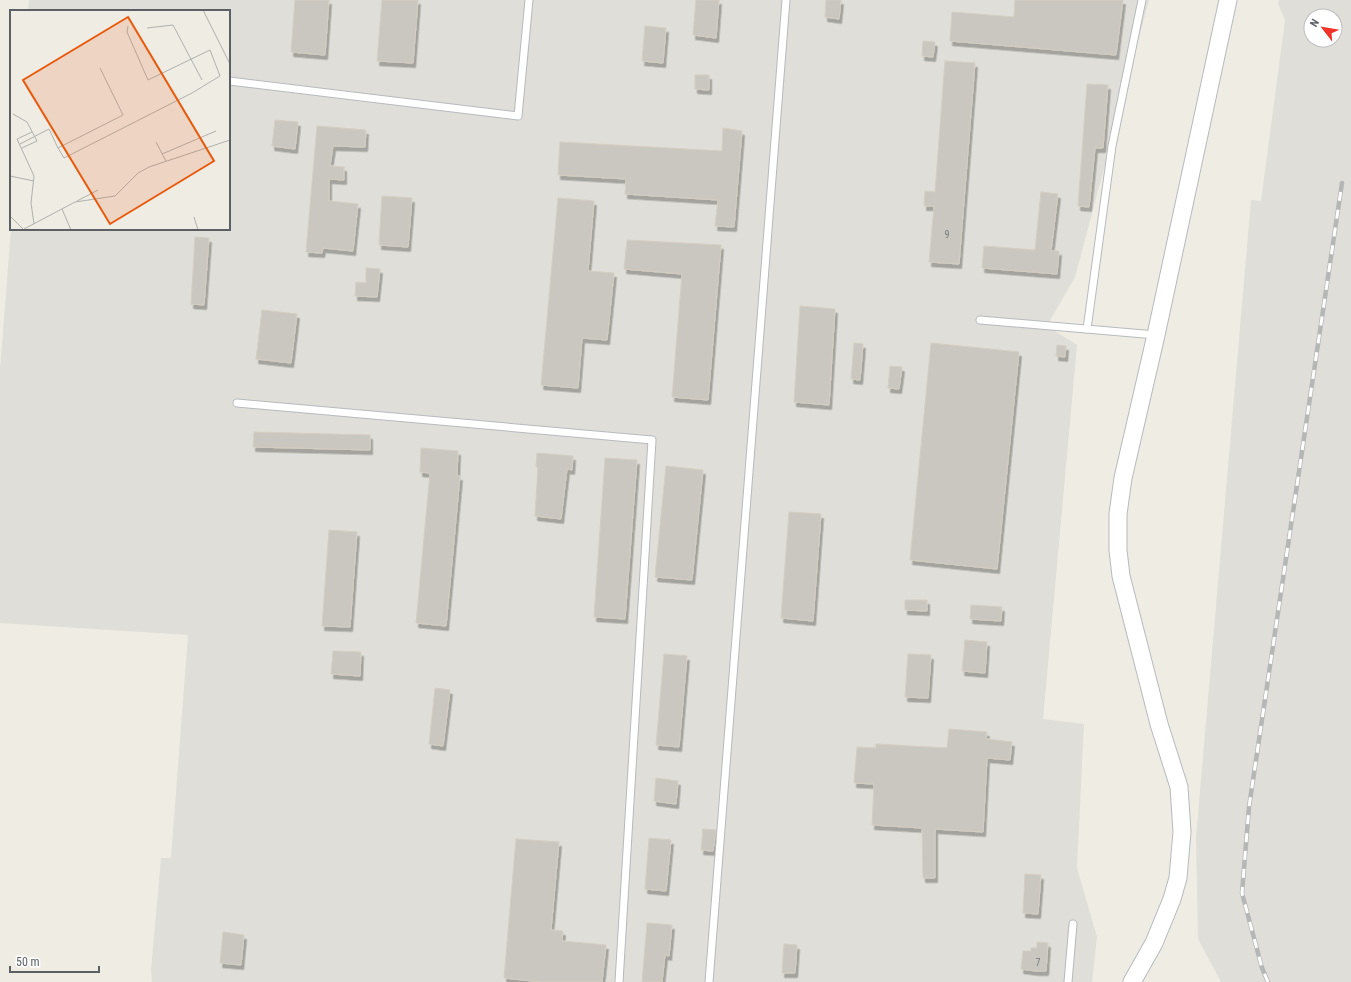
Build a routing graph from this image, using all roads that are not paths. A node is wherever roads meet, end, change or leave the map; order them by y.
1 (529, 0) edge
2 (786, 0) edge
3 (1142, 0) edge
4 (1228, 0) edge
5 (230, 81) edge
6 (980, 320) dead end
7 (1087, 330) junction
8 (1156, 335) junction
9 (237, 404) dead end
10 (1073, 924) dead end
11 (619, 982) edge
12 (709, 982) edge
13 (1068, 982) edge
14 (1132, 982) edge

1 - 5 lane
2 - 12 lane
3 - 7 lane
4 - 8 street
6 - 7 lane
7 - 8 lane
8 - 14 street
9 - 11 lane
10 - 13 lane

